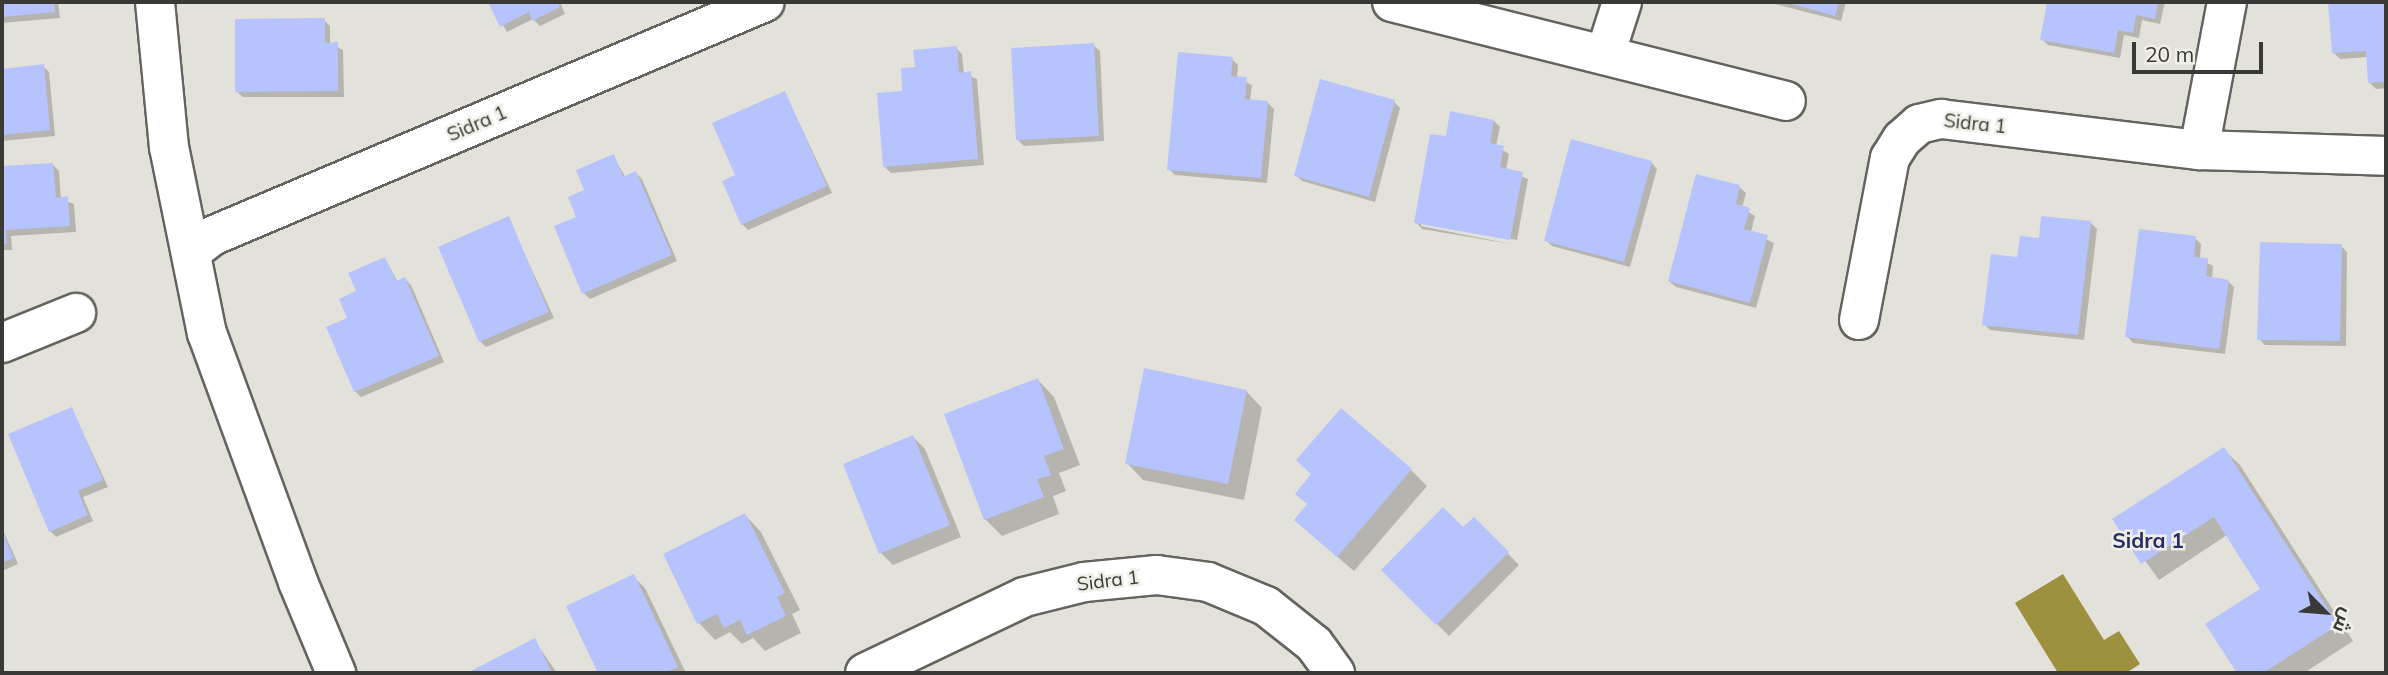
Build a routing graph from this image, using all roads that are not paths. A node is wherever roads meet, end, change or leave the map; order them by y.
1 (155, 2) edge
2 (765, 2) edge
3 (1392, 2) edge
4 (1622, 2) edge
5 (2227, 2) edge
6 (1605, 55) junction
7 (1786, 101) dead end
8 (2199, 150) junction
9 (2386, 156) edge
10 (191, 252) junction
11 (76, 313) dead end
12 (1859, 320) dead end
13 (2, 344) edge
14 (336, 673) edge
15 (865, 673) edge
16 (1335, 673) edge

1 - 10 street
2 - 10 street, Sidra 1
3 - 6 street
4 - 6 street
5 - 8 street
6 - 7 street
8 - 9 street, Sidra 1
8 - 12 street, Sidra 1
10 - 14 street
11 - 13 street
15 - 16 street, Sidra 1

